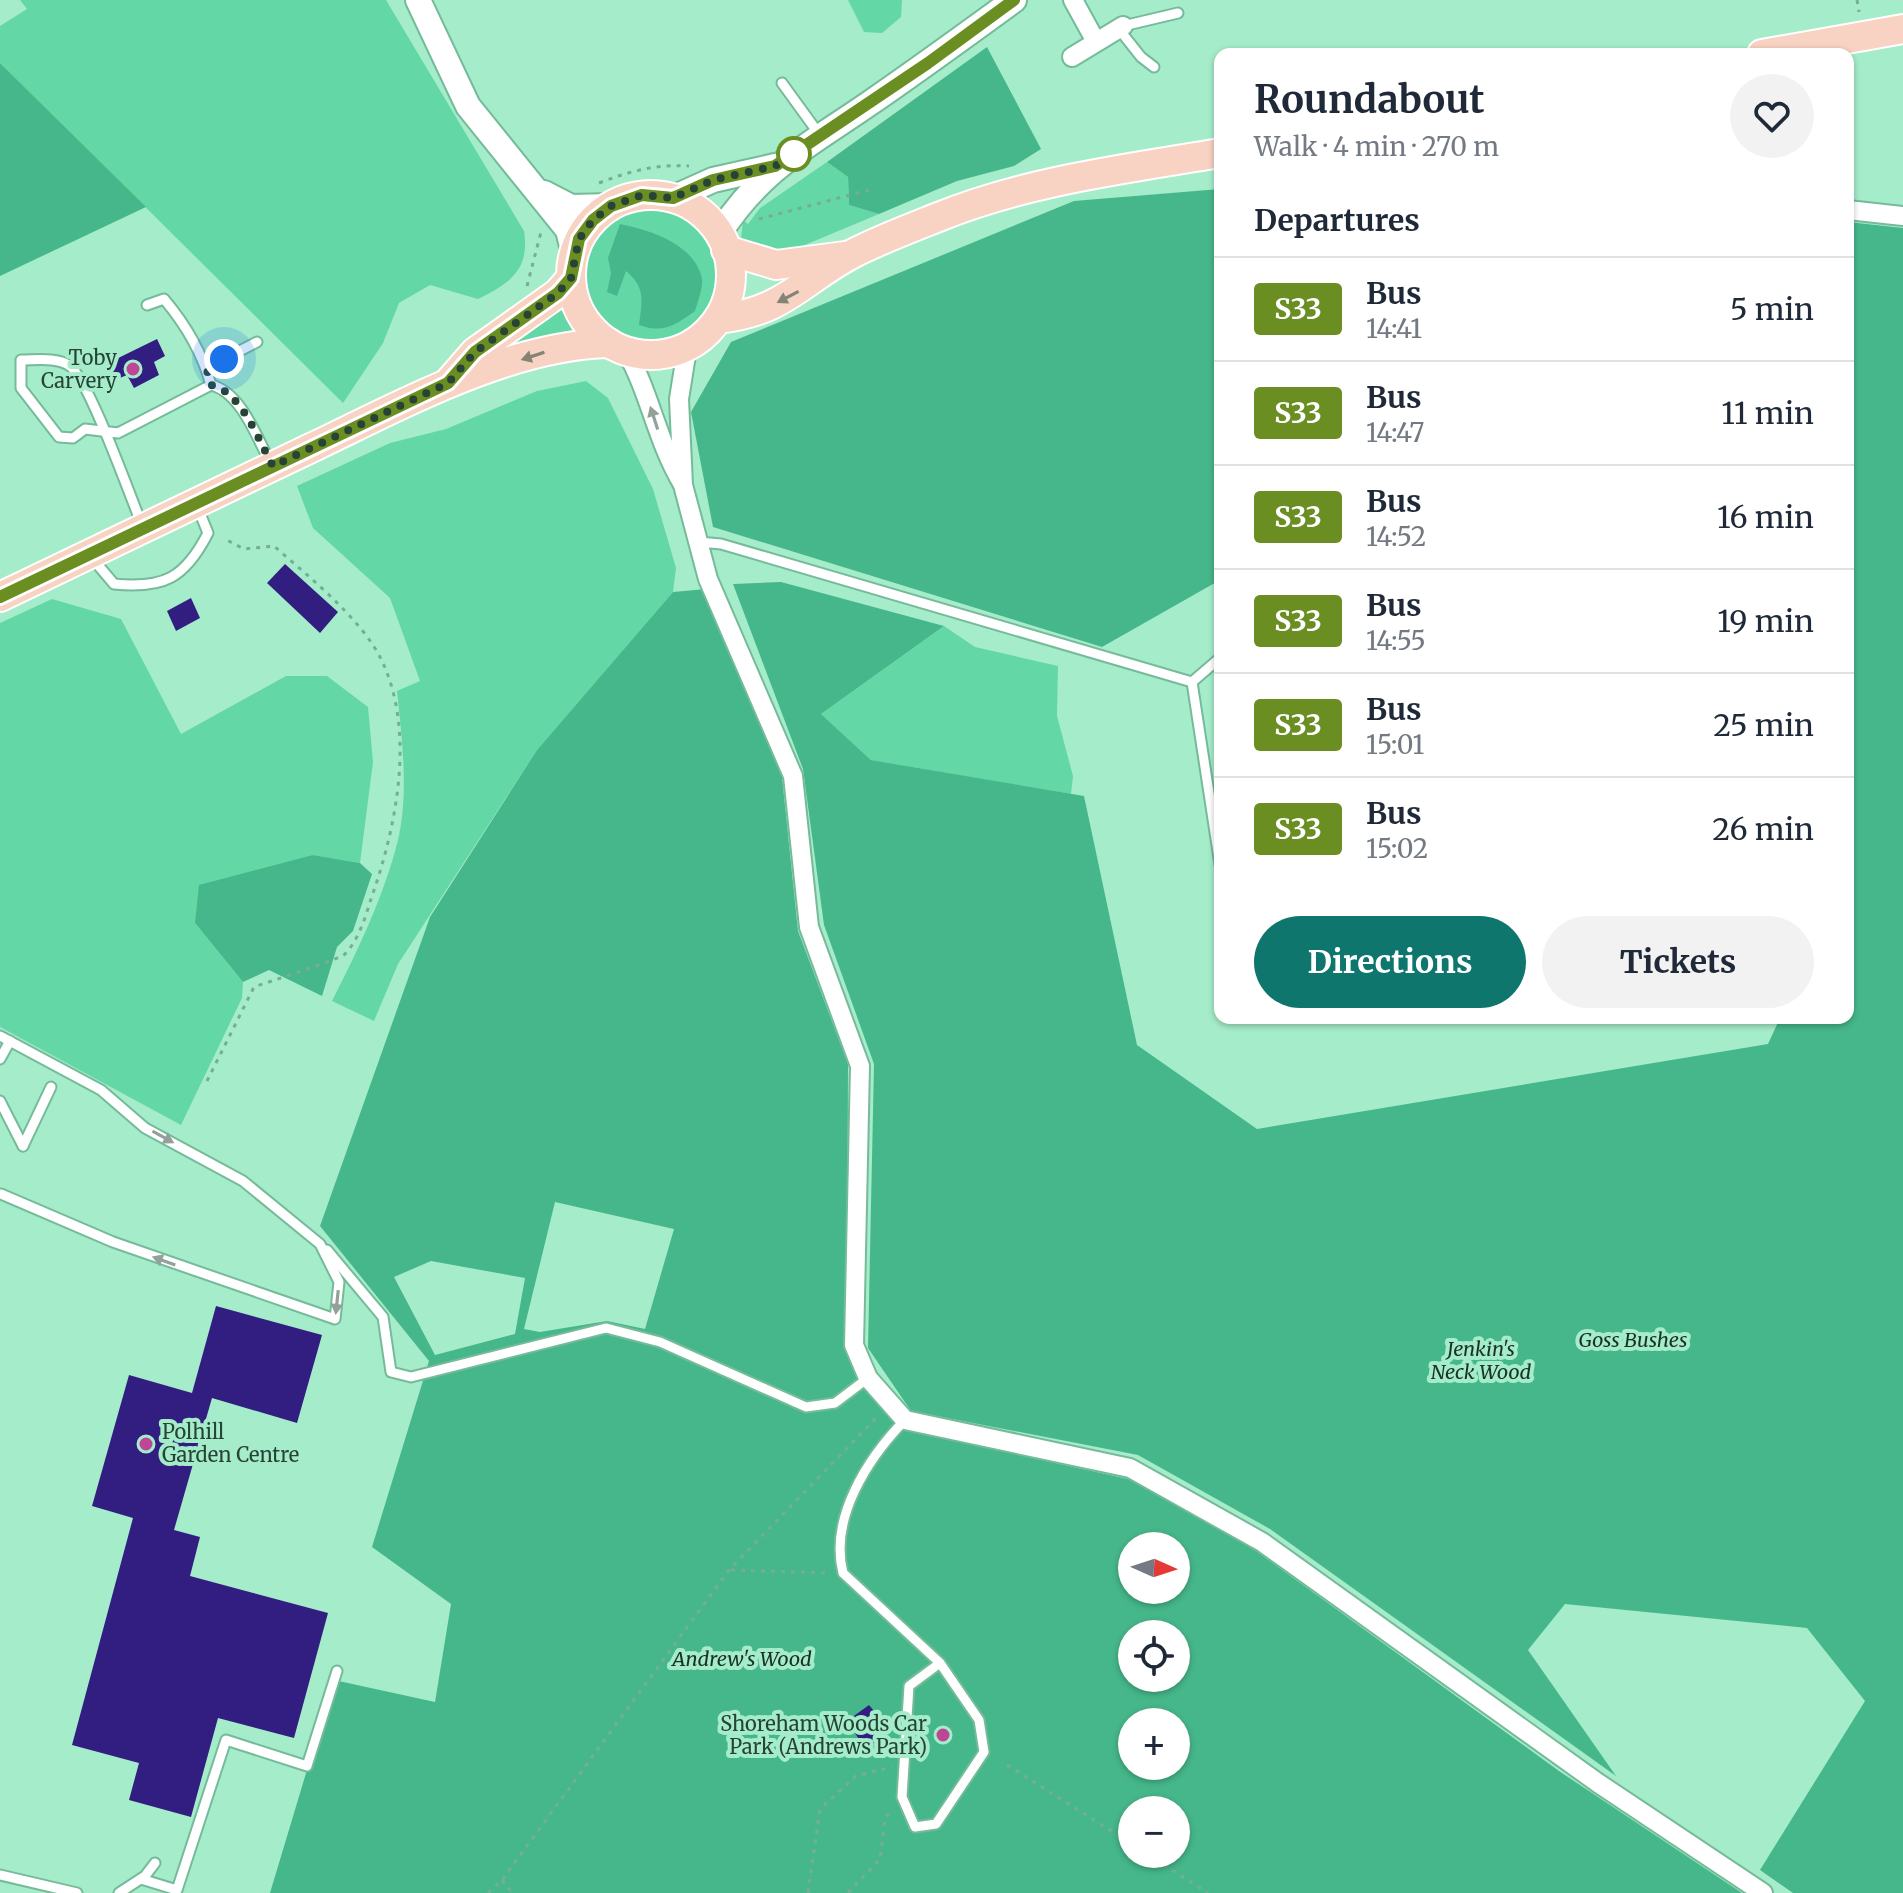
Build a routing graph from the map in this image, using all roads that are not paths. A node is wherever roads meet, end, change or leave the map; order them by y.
1 (418, 0) edge
2 (1014, 0) edge
3 (1073, 0) edge
4 (1178, 13) dead end
5 (1120, 27) junction
6 (1903, 29) edge
7 (1095, 40) junction
8 (1796, 48) edge
9 (1072, 57) dead end
10 (1154, 67) dead end
11 (782, 83) dead end
12 (821, 137) junction
13 (1214, 154) edge
14 (775, 166) junction
15 (538, 190) junction
16 (673, 198) junction
17 (611, 206) junction
18 (1854, 211) edge
19 (1903, 216) edge
20 (722, 242) junction
21 (850, 255) junction
22 (572, 266) junction
23 (147, 305) dead end
24 (718, 319) junction
25 (257, 342) dead end
26 (618, 347) junction
27 (687, 349) junction
28 (205, 363) junction
29 (448, 383) junction
30 (211, 385) junction
31 (103, 433) junction
32 (273, 466) junction
33 (683, 485) junction
34 (195, 503) junction
35 (144, 528) junction
36 (699, 542) junction
37 (89, 554) junction
38 (0, 597) edge
39 (1214, 663) edge
40 (1192, 682) junction
41 (1214, 826) edge
42 (0, 1036) edge
43 (10, 1041) junction
44 (0, 1059) edge
45 (51, 1087) dead end
46 (0, 1101) edge
47 (1, 1194) edge
48 (320, 1244) junction
49 (868, 1378) junction
50 (905, 1420) junction
51 (940, 1663) junction
52 (337, 1671) dead end
53 (155, 1863) dead end
54 (0, 1875) edge
55 (141, 1879) junction
56 (77, 1893) edge
57 (119, 1893) edge
58 (1763, 1893) edge

1 - 15 street
2 - 12 street
3 - 7 street
4 - 5 lane
5 - 7 street
5 - 10 lane
6 - 8 main road
7 - 9 street
11 - 12 lane
12 - 14 street
13 - 21 main road
14 - 16 street
14 - 20 street
15 - 17 street
15 - 22 street
16 - 17 main road
16 - 20 main road
17 - 22 main road
18 - 19 street
20 - 21 main road
20 - 24 main road
21 -> 24 main road
22 - 26 main road
22 - 29 main road
23 - 28 lane
24 - 27 main road
25 - 28 lane
26 - 27 main road
26 -> 29 main road
33 -> 26 street
27 - 33 street
28 - 30 lane
29 - 32 main road
30 - 31 lane
30 - 32 lane
31 - 31 lane
31 - 35 lane
32 - 34 main road
33 - 36 street
34 - 35 main road
34 - 37 lane
35 - 37 main road
36 - 40 lane
36 - 49 street
37 - 38 main road
39 - 40 lane
40 - 41 lane
42 - 43 lane
43 - 44 lane
43 -> 48 lane
45 - 46 lane
48 -> 47 lane
48 - 49 lane
49 - 50 street
50 - 51 lane
50 - 58 street
51 - 51 lane
52 - 55 lane
53 - 55 lane
54 - 56 lane
55 - 57 lane

